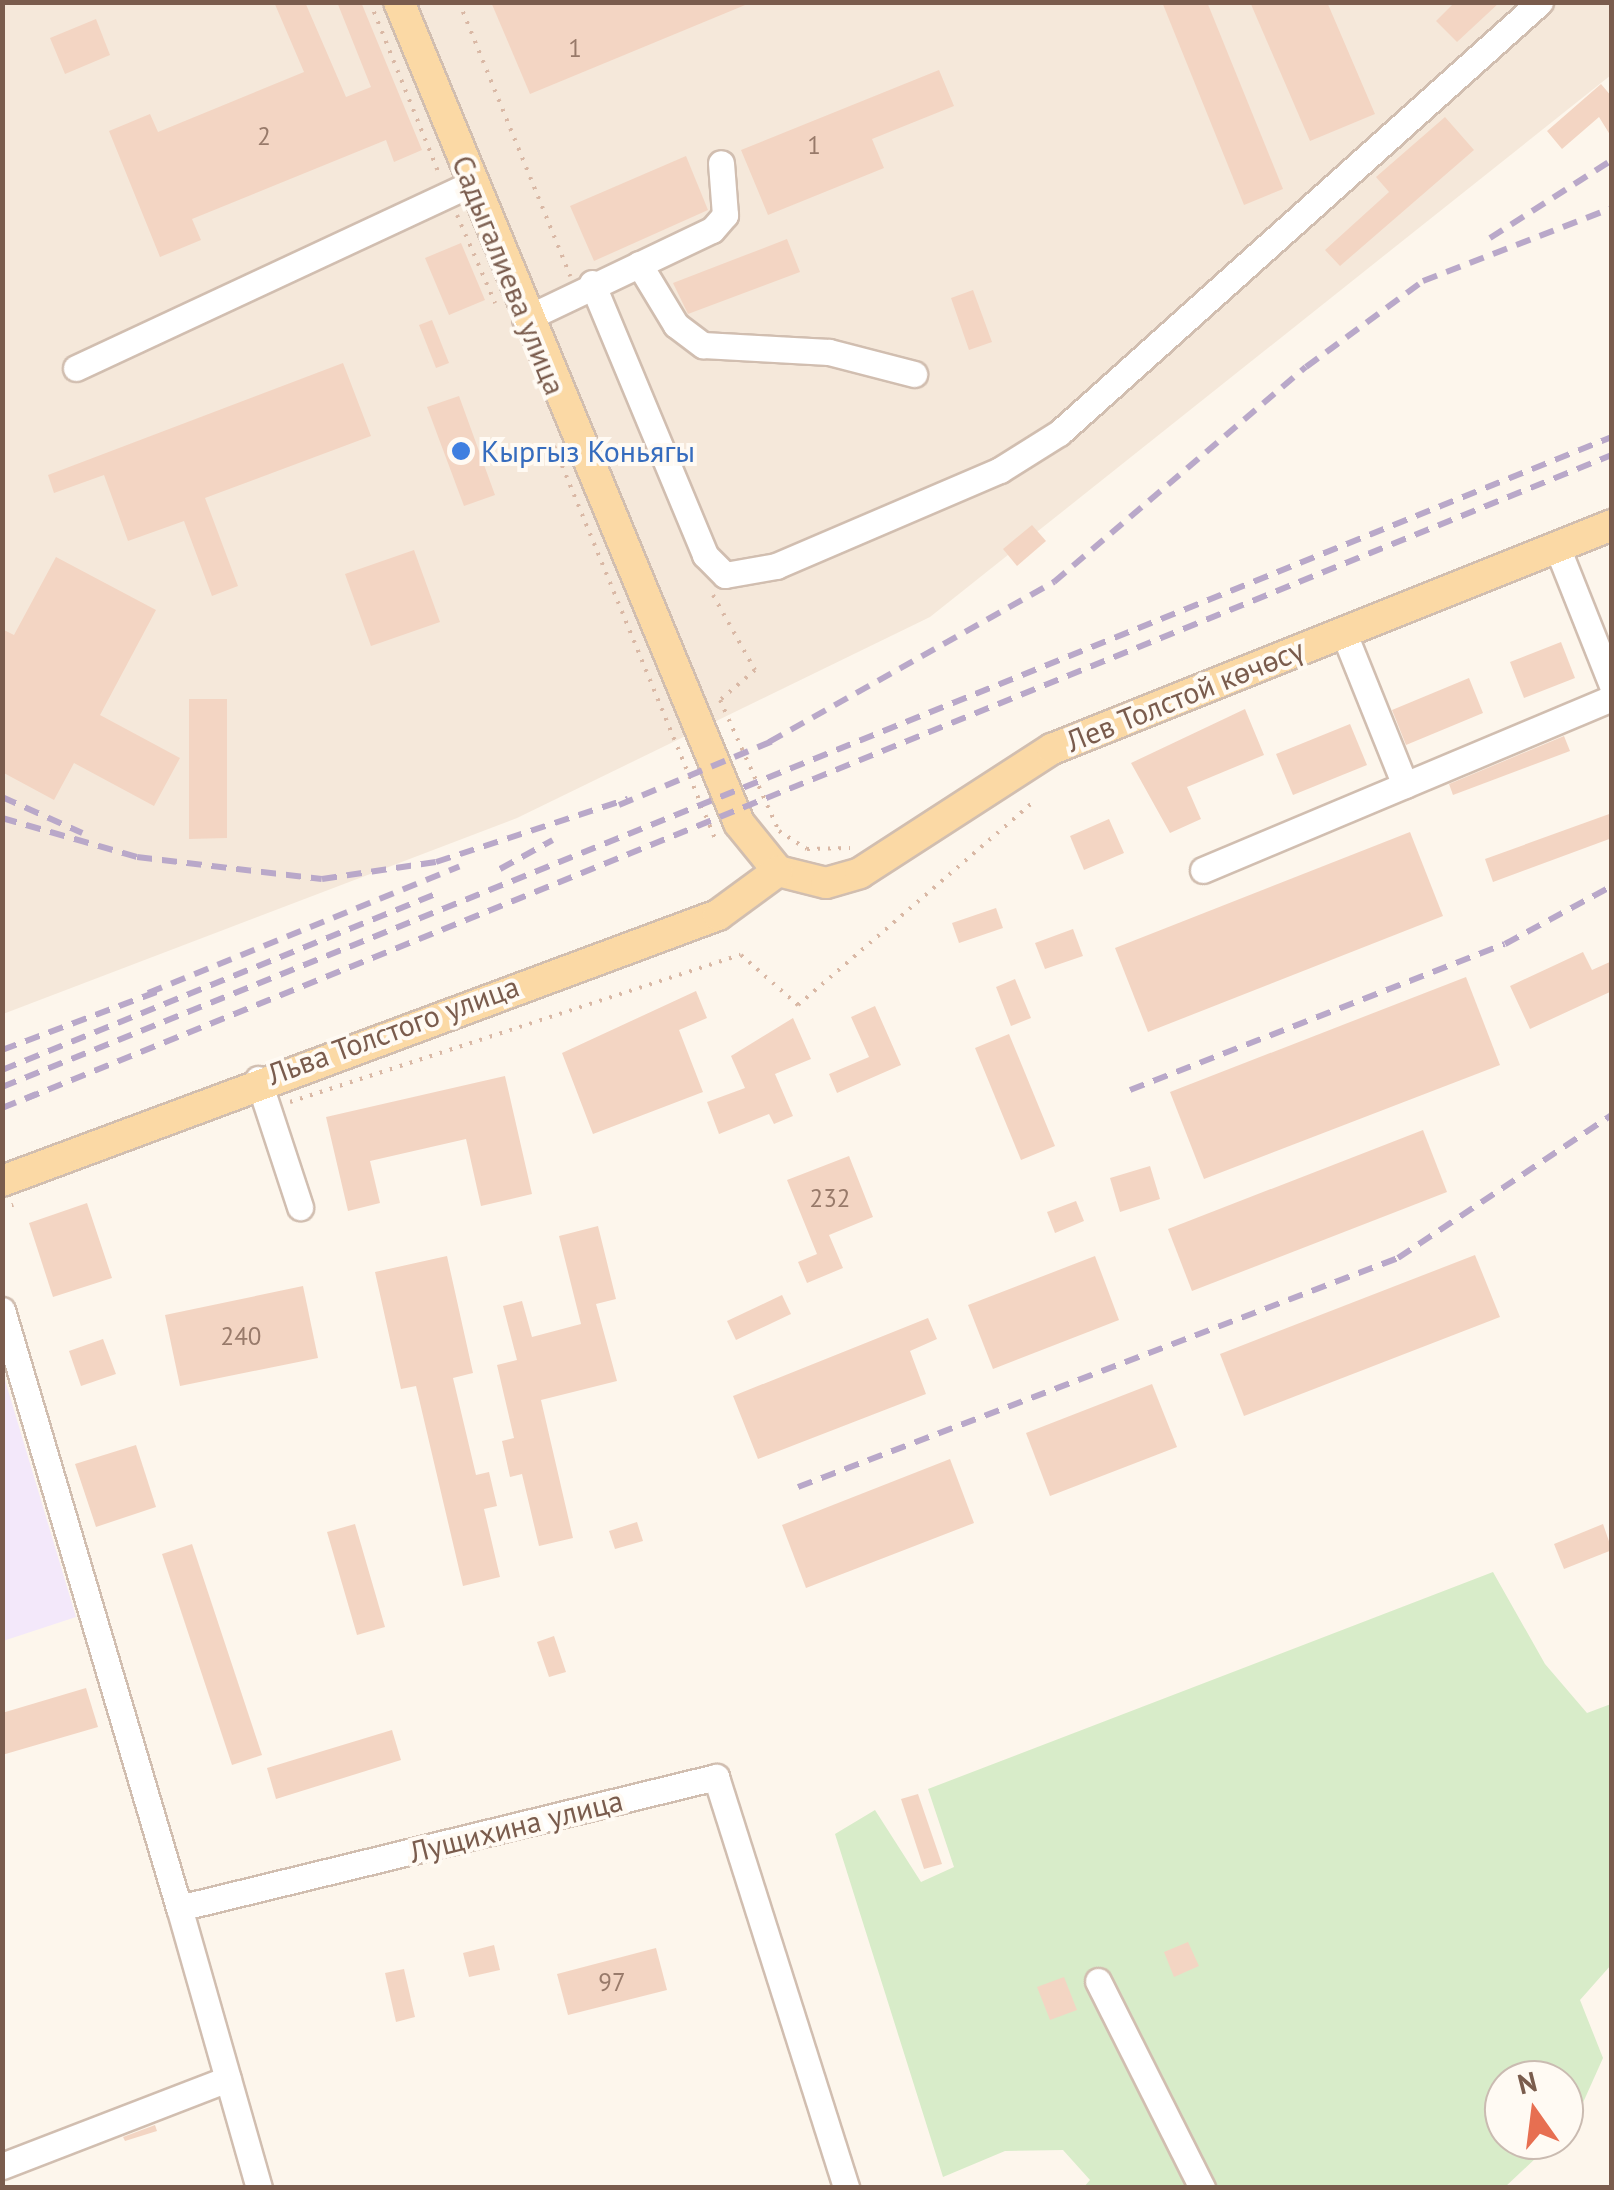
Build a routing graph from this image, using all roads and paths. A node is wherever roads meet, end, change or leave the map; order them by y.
1 (370, 2) edge
2 (399, 2) edge
3 (1540, 2) edge
4 (721, 163) dead end
5 (459, 188) junction
6 (639, 264) junction
7 (592, 283) junction
8 (512, 315) junction
9 (76, 368) dead end
10 (914, 374) dead end
11 (551, 438) dead end
12 (1612, 525) edge
13 (1556, 547) junction
14 (1343, 631) junction
15 (754, 670) dead end
16 (1612, 686) edge
17 (1612, 698) edge
18 (1405, 785) junction
19 (1032, 802) dead end
20 (727, 832) junction
21 (858, 845) dead end
22 (1203, 870) dead end
23 (778, 872) junction
24 (258, 1079) junction
25 (286, 1104) dead end
26 (2, 1181) edge
27 (300, 1207) dead end
28 (2, 1310) edge
29 (179, 1908) junction
30 (1098, 1981) dead end
31 (228, 2079) junction
32 (2, 2166) edge
33 (259, 2188) edge
34 (846, 2188) edge
35 (1202, 2188) edge

1 - 5 path
2 - 5 main road, Садыгалиева улица
3 - 7 street
4 - 6 street
5 - 8 main road, Садыгалиева улица
5 - 8 path
5 - 9 street
6 - 7 street
6 - 10 street
7 - 8 street
8 - 20 main road, Садыгалиева улица
11 - 20 path
12 - 13 main road, Лев Толстой көчөсү
13 - 14 main road, Лев Толстой көчөсү
13 - 16 street
14 - 18 street
14 - 23 main road, Лев Толстой көчөсү
15 - 21 path
17 - 18 street
18 - 22 street
19 - 25 path
20 - 23 main road, Садыгалиева улица
23 - 24 main road, Льва Толстого улица
24 - 26 main road, Льва Толстого улица
24 - 27 street
28 - 29 street
29 - 31 street
29 - 34 street, Лущихина улица
30 - 35 street
31 - 32 street
31 - 33 street

